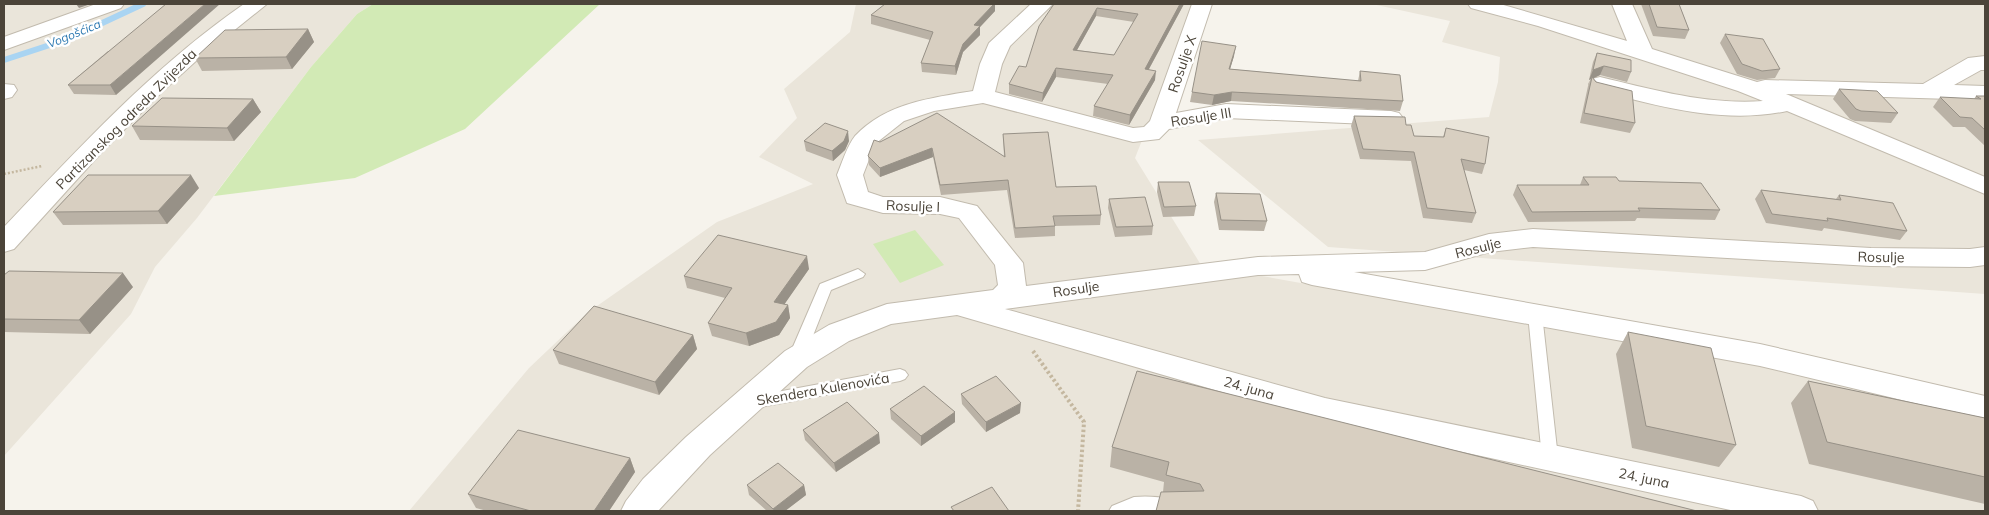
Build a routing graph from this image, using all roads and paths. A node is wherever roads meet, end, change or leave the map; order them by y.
1 (114, 4) edge
2 (257, 4) edge
3 (1202, 4) edge
4 (1478, 4) edge
5 (1622, 4) edge
6 (1034, 5) edge
7 (4, 44) edge
8 (1644, 53) junction
9 (1985, 63) edge
10 (1600, 84) edge
11 (1746, 86) junction
12 (1928, 91) junction
13 (1985, 93) edge
14 (982, 96) junction
15 (1790, 104) junction
16 (1398, 119) edge
17 (1162, 124) junction
18 (1985, 186) edge
19 (4, 243) edge
20 (1985, 256) edge
21 (1258, 266) junction
22 (858, 274) dead end
23 (1002, 299) junction
24 (959, 306) junction
25 (1535, 314) junction
26 (1030, 346) dead end
27 (796, 359) junction
28 (900, 375) dead end
29 (747, 404) junction
30 (1985, 408) edge
31 (1550, 458) junction
32 (638, 511) edge
33 (1078, 511) edge
34 (1118, 511) edge
35 (1190, 511) edge
36 (1801, 511) edge

1 - 7 street
2 - 19 street, Partizanskog odreda Zvijezda
3 - 17 street, Rosulje X
4 - 8 street
5 - 8 street
6 - 14 street
8 - 11 street
9 - 12 street
10 - 15 street
11 - 12 street
11 - 15 street
12 - 13 street
14 - 17 street, Rosulje III
14 - 23 street, Rosulje I
15 - 18 street
16 - 17 street, Rosulje III
20 - 21 street, Rosulje
21 - 23 street, Rosulje
21 - 25 street
22 - 27 lane, Skendera Kulenovića
23 - 24 street
24 - 27 street, Skendera Kulenovića
24 - 31 street, 24. juna
25 - 30 street
25 - 31 lane
26 - 33 path
27 - 29 street, Skendera Kulenovića
28 - 29 lane, Skendera Kulenovića
29 - 32 street, Skendera Kulenovića
31 - 36 street, 24. juna
34 - 35 lane

